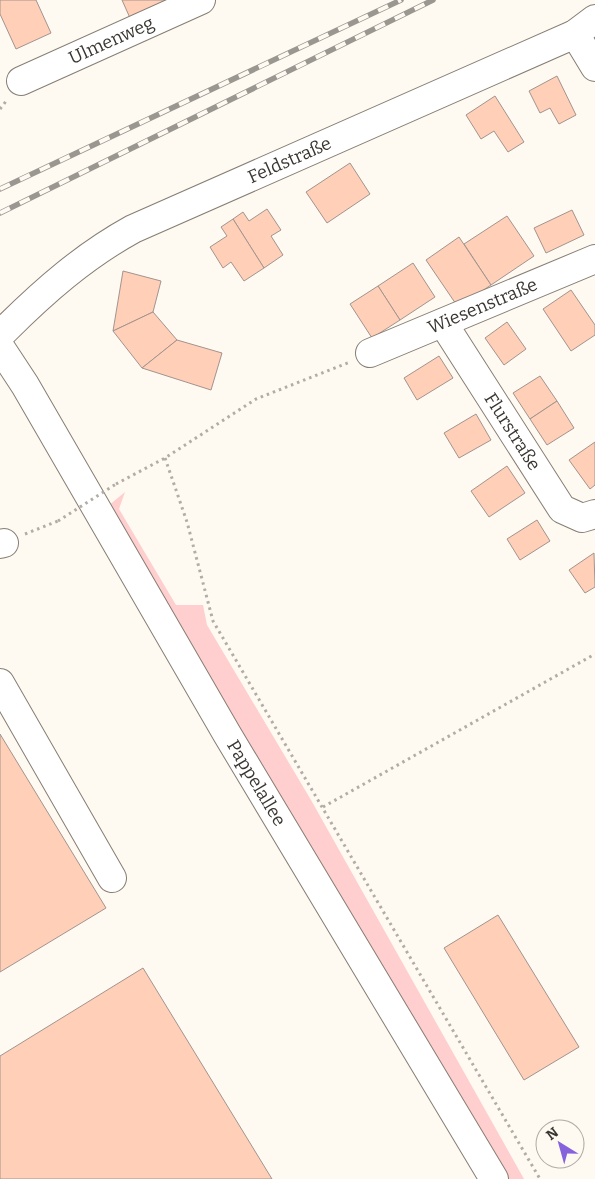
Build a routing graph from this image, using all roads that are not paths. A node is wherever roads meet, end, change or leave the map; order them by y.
1 (201, 0) edge
2 (585, 27) edge
3 (595, 67) edge
4 (21, 80) dead end
5 (595, 259) edge
6 (443, 323) junction
7 (1, 334) edge
8 (370, 354) road end
9 (595, 514) edge
10 (0, 683) edge
11 (112, 878) dead end
12 (494, 1179) edge

1 - 4 street, Ulmenweg
2 - 3 street
2 - 7 street, Feldstraße
5 - 6 street, Wiesenstraße
6 - 8 street, Wiesenstraße
6 - 9 street, Flurstraße
7 - 12 street, Pappelallee
10 - 11 street

